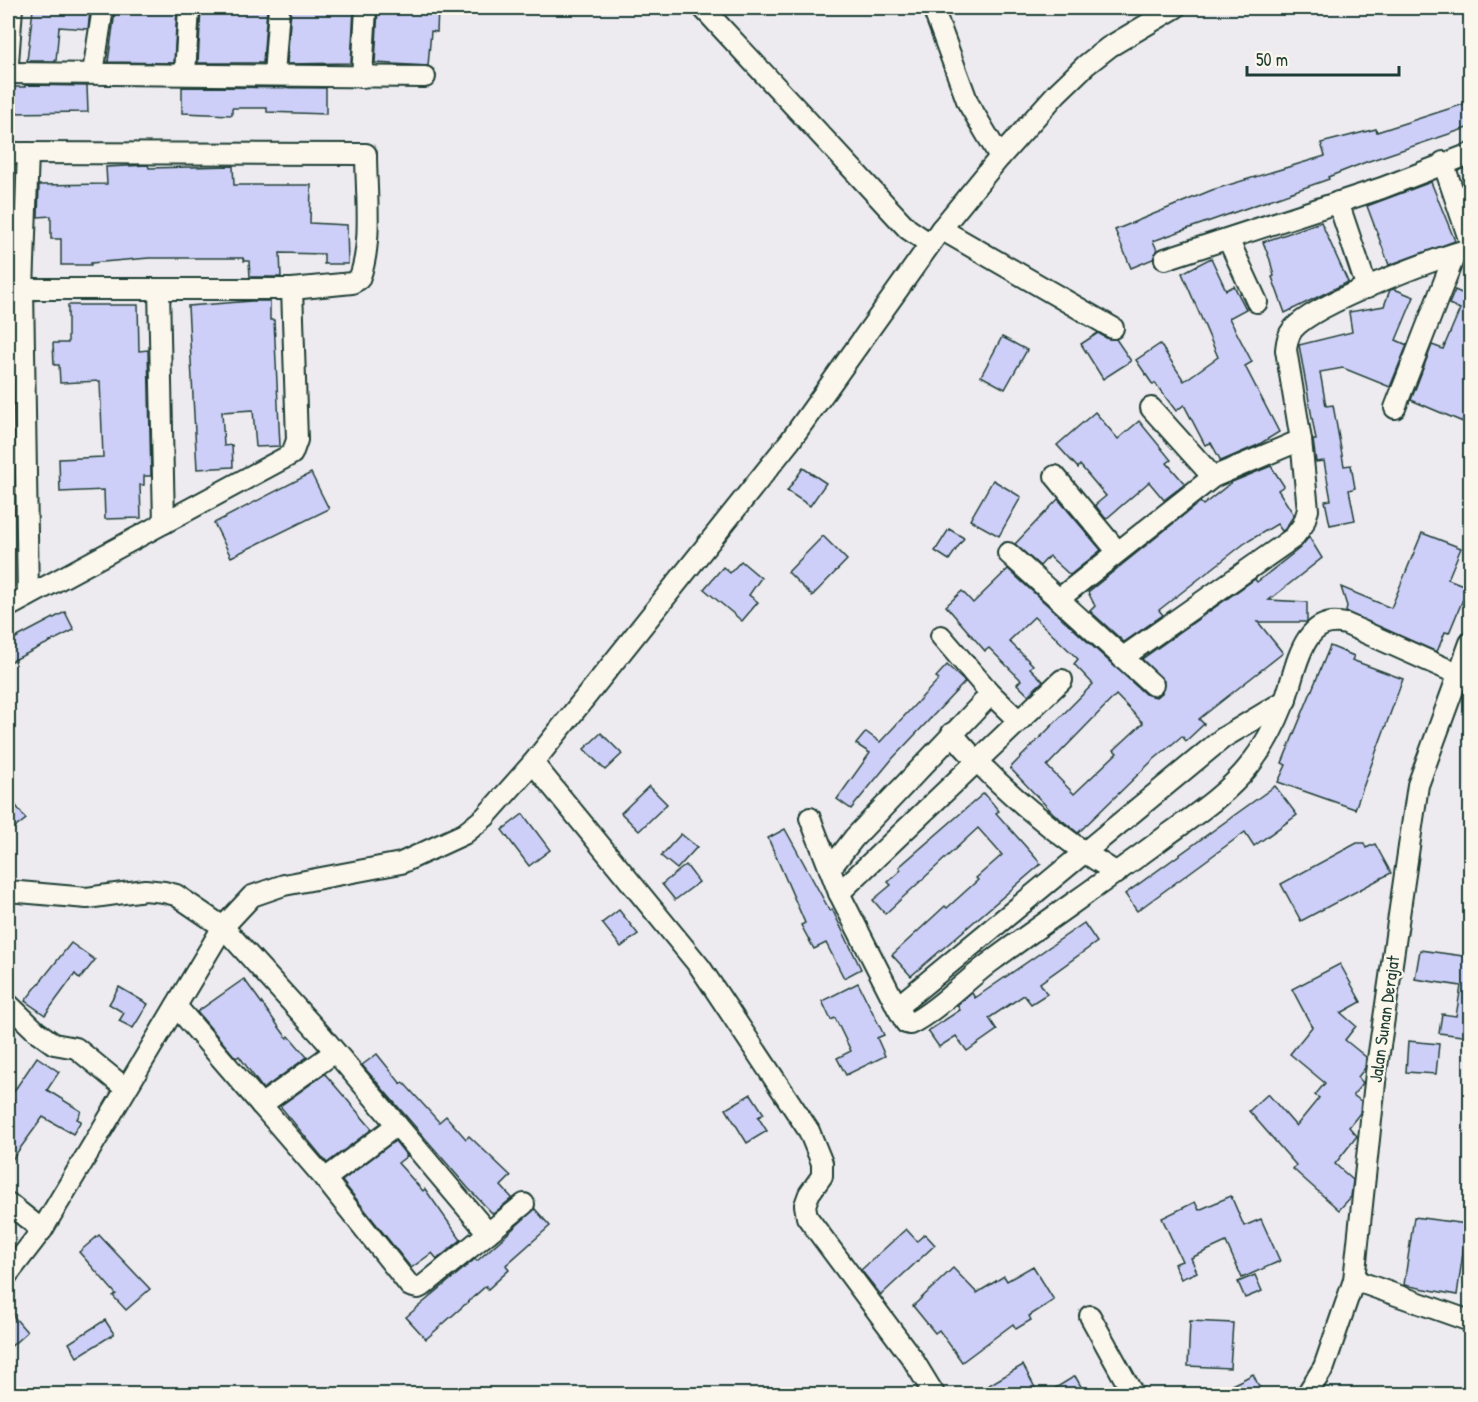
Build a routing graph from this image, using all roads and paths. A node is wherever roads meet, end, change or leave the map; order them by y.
1 (12, 8) edge
2 (102, 8) edge
3 (189, 8) edge
4 (279, 8) edge
5 (366, 8) edge
6 (704, 8) edge
7 (933, 8) edge
8 (1175, 8) edge
9 (8, 63) edge
10 (8, 73) edge
11 (93, 73) junction
12 (185, 74) junction
13 (274, 75) junction
14 (362, 77) junction
15 (425, 77) dead end
16 (8, 153) edge
17 (28, 153) junction
18 (1470, 154) edge
19 (1000, 157) junction
20 (1443, 162) junction
21 (1338, 202) junction
22 (936, 237) junction
23 (1227, 239) junction
24 (1465, 248) edge
25 (1165, 259) dead end
26 (1367, 288) junction
27 (15, 289) edge
28 (159, 289) junction
29 (292, 289) junction
30 (1257, 302) dead end
31 (1113, 328) dead end
32 (1151, 408) dead end
33 (1395, 408) dead end
34 (1301, 440) junction
35 (1055, 476) dead end
36 (1213, 477) junction
37 (164, 523) junction
38 (1117, 551) junction
39 (1008, 553) dead end
40 (28, 596) junction
41 (1060, 598) junction
42 (8, 607) edge
43 (941, 636) dead end
44 (1470, 643) edge
45 (1122, 658) junction
46 (1062, 680) dead end
47 (1153, 685) dead end
48 (1461, 686) edge
49 (991, 694) junction
50 (1286, 700) junction
51 (1019, 721) junction
52 (952, 733) junction
53 (976, 762) junction
54 (533, 763) junction
55 (810, 818) dead end
56 (854, 838) junction
57 (1083, 852) junction
58 (872, 861) junction
59 (830, 869) junction
60 (1117, 873) junction
61 (1046, 884) junction
62 (8, 891) edge
63 (839, 893) junction
64 (1069, 906) junction
65 (223, 927) junction
66 (981, 938) junction
67 (994, 959) junction
68 (8, 1004) edge
69 (176, 1006) junction
70 (897, 1007) junction
71 (335, 1052) junction
72 (125, 1088) junction
73 (261, 1105) junction
74 (397, 1125) junction
75 (325, 1179) junction
76 (8, 1203) edge
77 (524, 1204) dead end
78 (42, 1230) junction
79 (488, 1233) junction
80 (8, 1274) edge
81 (1354, 1280) junction
82 (1090, 1316) dead end
83 (1470, 1320) edge
84 (934, 1395) edge
85 (1133, 1395) edge
86 (1307, 1395) edge

1 - 9 street
2 - 11 street
3 - 12 street
4 - 13 street
5 - 14 street
6 - 22 street
7 - 19 street
8 - 19 street
10 - 11 street
11 - 12 street
12 - 13 street
13 - 14 street
14 - 15 street
16 - 17 street
17 - 27 street
17 - 29 street
18 - 20 street
19 - 22 street
20 - 21 street
20 - 24 street
21 - 23 street
21 - 26 street
22 - 31 street
22 - 54 street
23 - 25 street
23 - 30 street
24 - 26 street
24 - 33 street
26 - 34 street
27 - 28 street
27 - 40 street
28 - 29 street
28 - 37 street
29 - 37 street
32 - 36 street
34 - 36 street
34 - 45 street
35 - 38 street
36 - 38 street
37 - 40 street
38 - 41 street
39 - 41 street
40 - 42 street
41 - 45 street
43 - 49 street
44 - 48 street, Jalan Sunan Derajat
45 - 47 street
46 - 51 street
48 - 50 street
48 - 81 street, Jalan Sunan Derajat
49 - 51 street
49 - 52 street
50 - 57 street
50 - 60 street
51 - 53 street
52 - 53 street
52 - 56 street
53 - 57 street
53 - 58 street
54 - 65 street
54 - 84 street
55 - 59 street
56 - 58 street
56 - 59 street
57 - 60 street
57 - 61 street
58 - 63 street
59 - 63 street
60 - 64 street
61 - 64 street
61 - 66 street
62 - 65 street
63 - 70 street
64 - 67 street
65 - 69 street
65 - 71 street
66 - 67 street
66 - 70 street
67 - 70 street
68 - 72 street
69 - 72 street
69 - 73 street
71 - 73 street
71 - 74 street
72 - 78 street
73 - 75 street
74 - 75 street
74 - 79 street
75 - 79 street
76 - 78 street
77 - 79 street
78 - 80 street
81 - 83 street
81 - 86 street, Jalan Sunan Derajat
82 - 85 street

